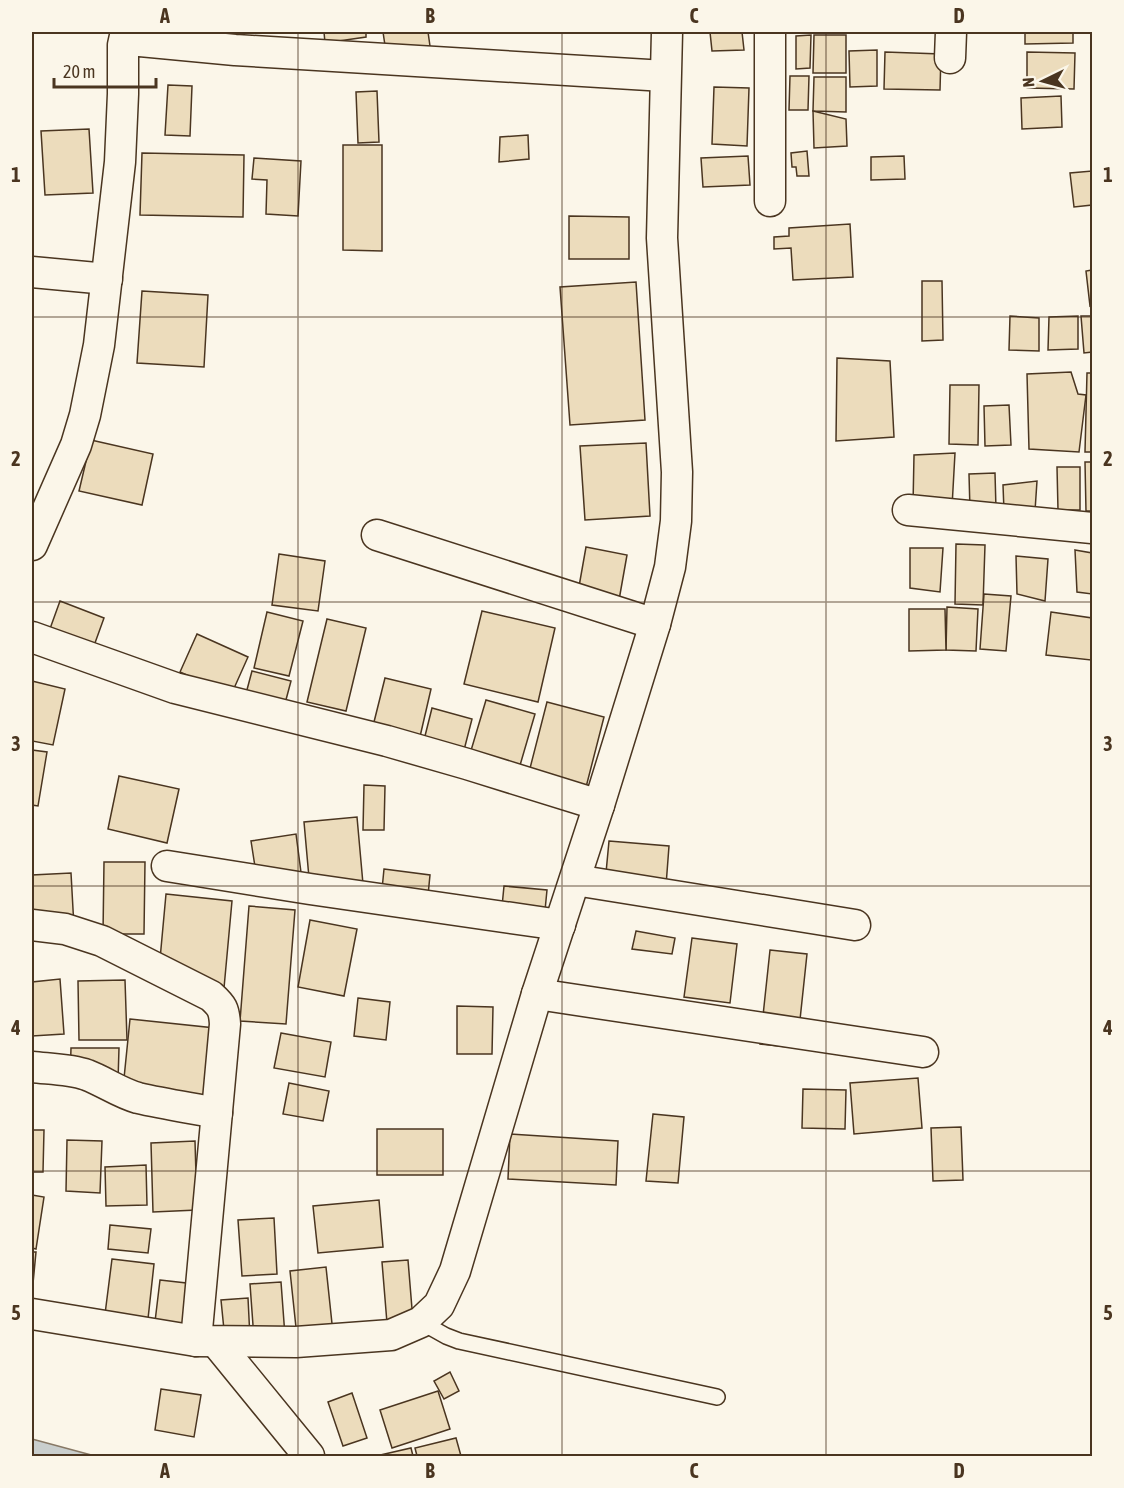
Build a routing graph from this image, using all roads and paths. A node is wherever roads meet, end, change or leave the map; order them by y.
1 (667, 32) edge
2 (770, 32) edge
3 (124, 34) edge
4 (238, 41) edge
5 (665, 76) junction
6 (770, 201) dead end
7 (32, 272) edge
8 (107, 279) junction
9 (908, 510) dead end
10 (1092, 528) edge
11 (377, 535) dead end
12 (32, 545) edge
13 (655, 624) junction
14 (32, 637) edge
15 (599, 805) junction
16 (167, 866) dead end
17 (575, 880) junction
18 (32, 925) edge
19 (560, 925) junction
20 (855, 925) dead end
21 (537, 994) junction
22 (923, 1052) dead end
23 (32, 1067) edge
24 (217, 1113) junction
25 (32, 1314) edge
26 (421, 1322) junction
27 (206, 1342) junction
28 (717, 1397) dead end
29 (309, 1456) edge

1 - 5 street
2 - 6 street
3 - 4 street
3 - 8 street
4 - 5 street
5 - 13 street
7 - 8 street
8 - 12 street
9 - 10 street
11 - 13 street
13 - 15 street
14 - 15 street
15 - 17 street
16 - 19 street
17 - 19 street
17 - 20 street
18 - 24 street
19 - 21 street
21 - 22 street
21 - 26 street
23 - 24 street
24 - 27 street
25 - 27 street
26 - 27 street
26 - 28 lane
27 - 29 street

